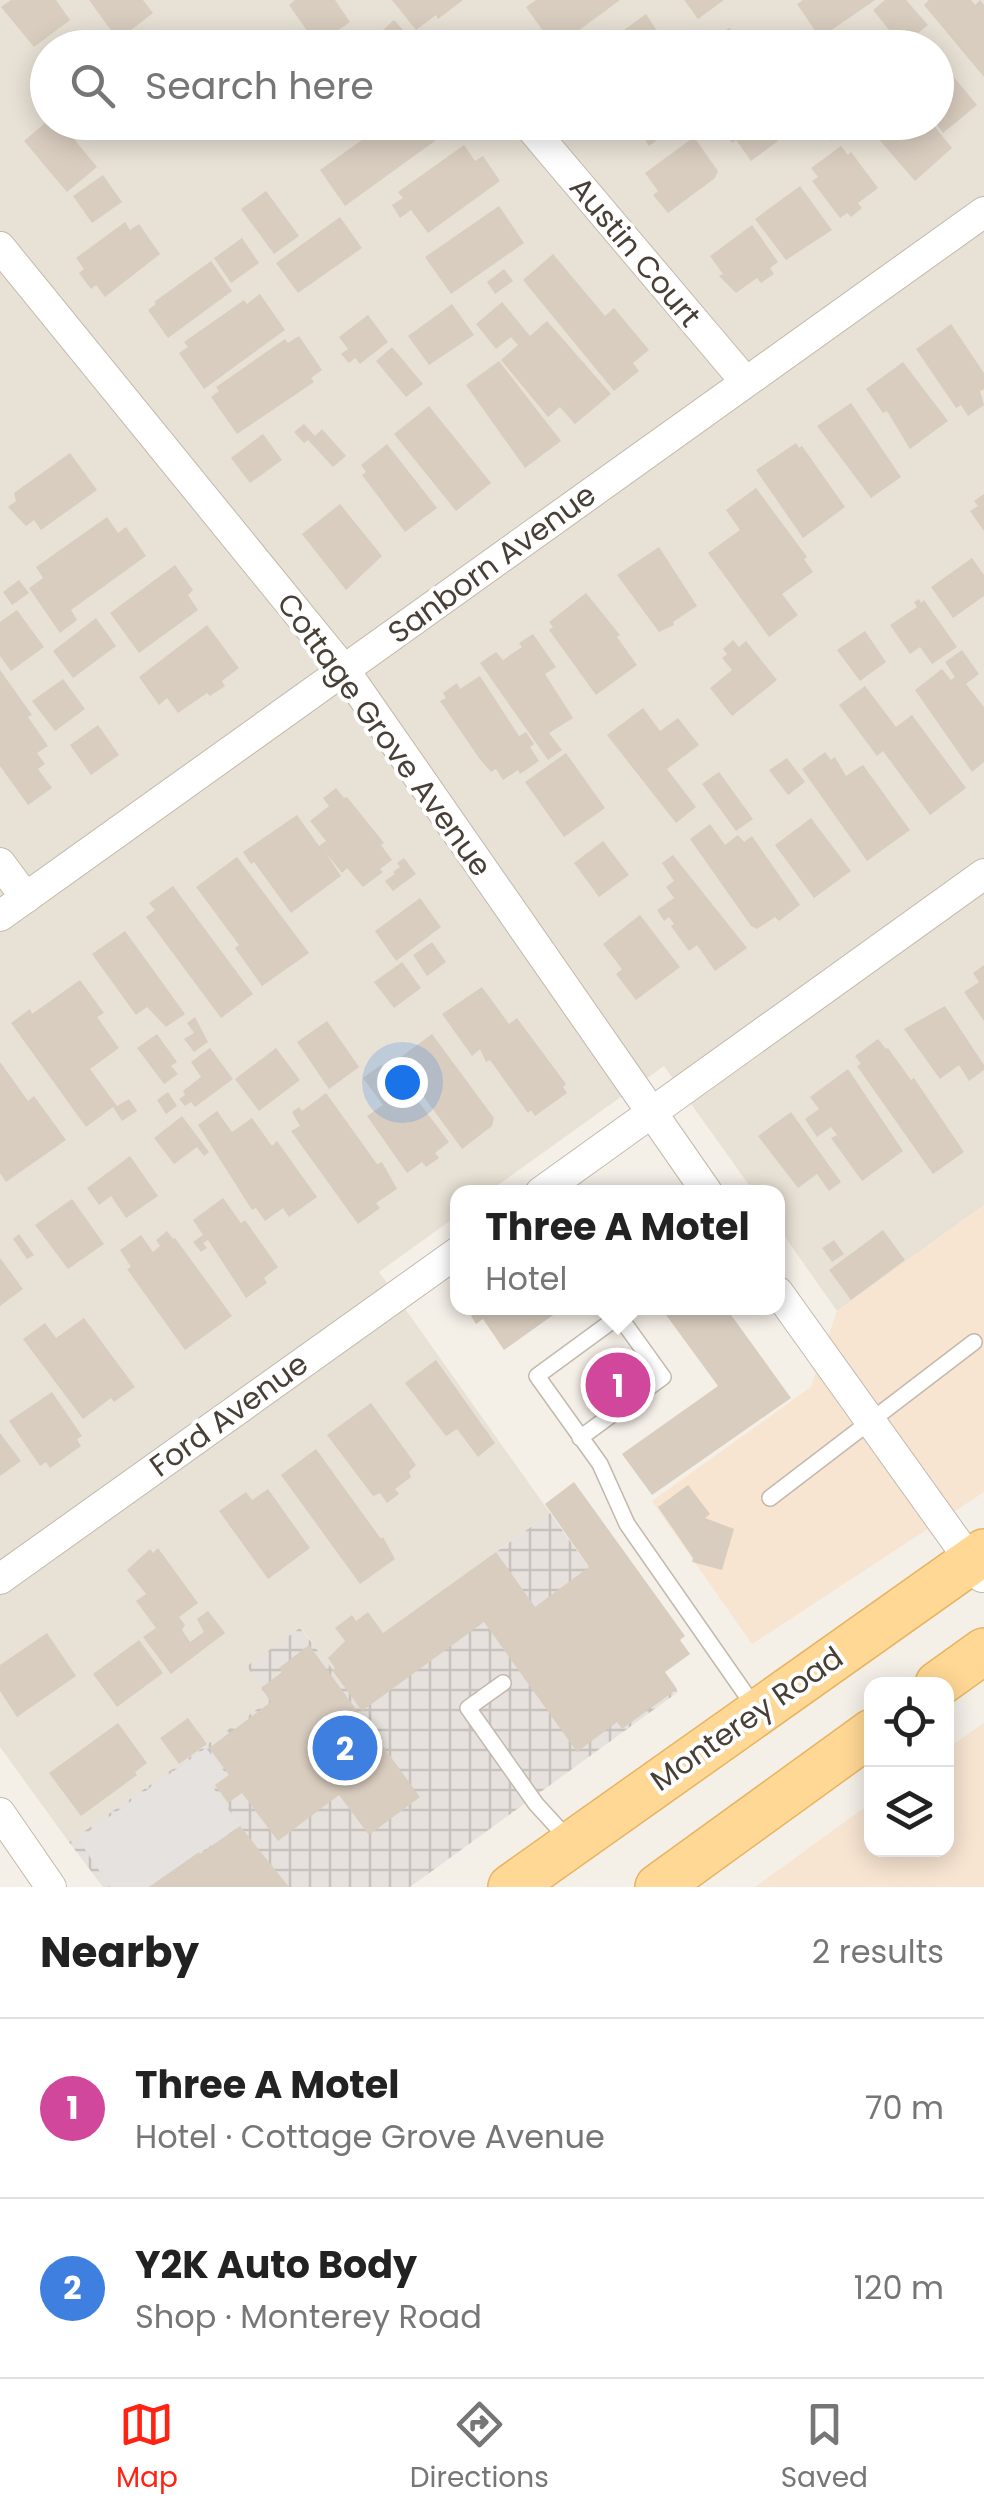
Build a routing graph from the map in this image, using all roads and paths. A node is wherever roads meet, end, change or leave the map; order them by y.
1 (541, 140) edge
2 (984, 212) edge
3 (0, 248) edge
4 (745, 381) junction
5 (345, 670) junction
6 (0, 863) edge
7 (984, 874) edge
8 (26, 898) junction
9 (0, 916) edge
10 (651, 1114) junction
11 (551, 1185) edge
12 (702, 1185) edge
13 (450, 1258) edge
14 (785, 1302) edge
15 (974, 1342) dead end
16 (869, 1420) junction
17 (580, 1438) junction
18 (770, 1498) dead end
19 (979, 1564) edge
20 (0, 1579) edge
21 (984, 1651) edge
22 (948, 1677) edge
23 (503, 1683) dead end
24 (758, 1712) junction
25 (864, 1738) edge
26 (0, 1814) edge
27 (572, 1843) junction
28 (52, 1887) edge
29 (511, 1887) edge
30 (658, 1887) edge

1 - 4 street, Austin Court
2 - 4 street, Sanborn Avenue
3 - 5 street, Cottage Grove Avenue
4 - 5 street, Sanborn Avenue
5 - 8 street, Sanborn Avenue
5 - 10 street, Cottage Grove Avenue
6 - 8 street
7 - 10 street
8 - 9 street, Sanborn Avenue
10 - 11 street
10 - 12 street, Cottage Grove Avenue
13 - 20 street, Ford Avenue
14 - 16 street
15 - 16 lane
16 - 18 lane
16 - 19 street
17 - 17 lane
17 - 24 lane
19 - 24 main road, Monterey Road
21 - 22 main road
23 - 27 lane
24 - 27 main road, Monterey Road
25 - 30 main road
26 - 28 street
27 - 29 main road, Monterey Road

